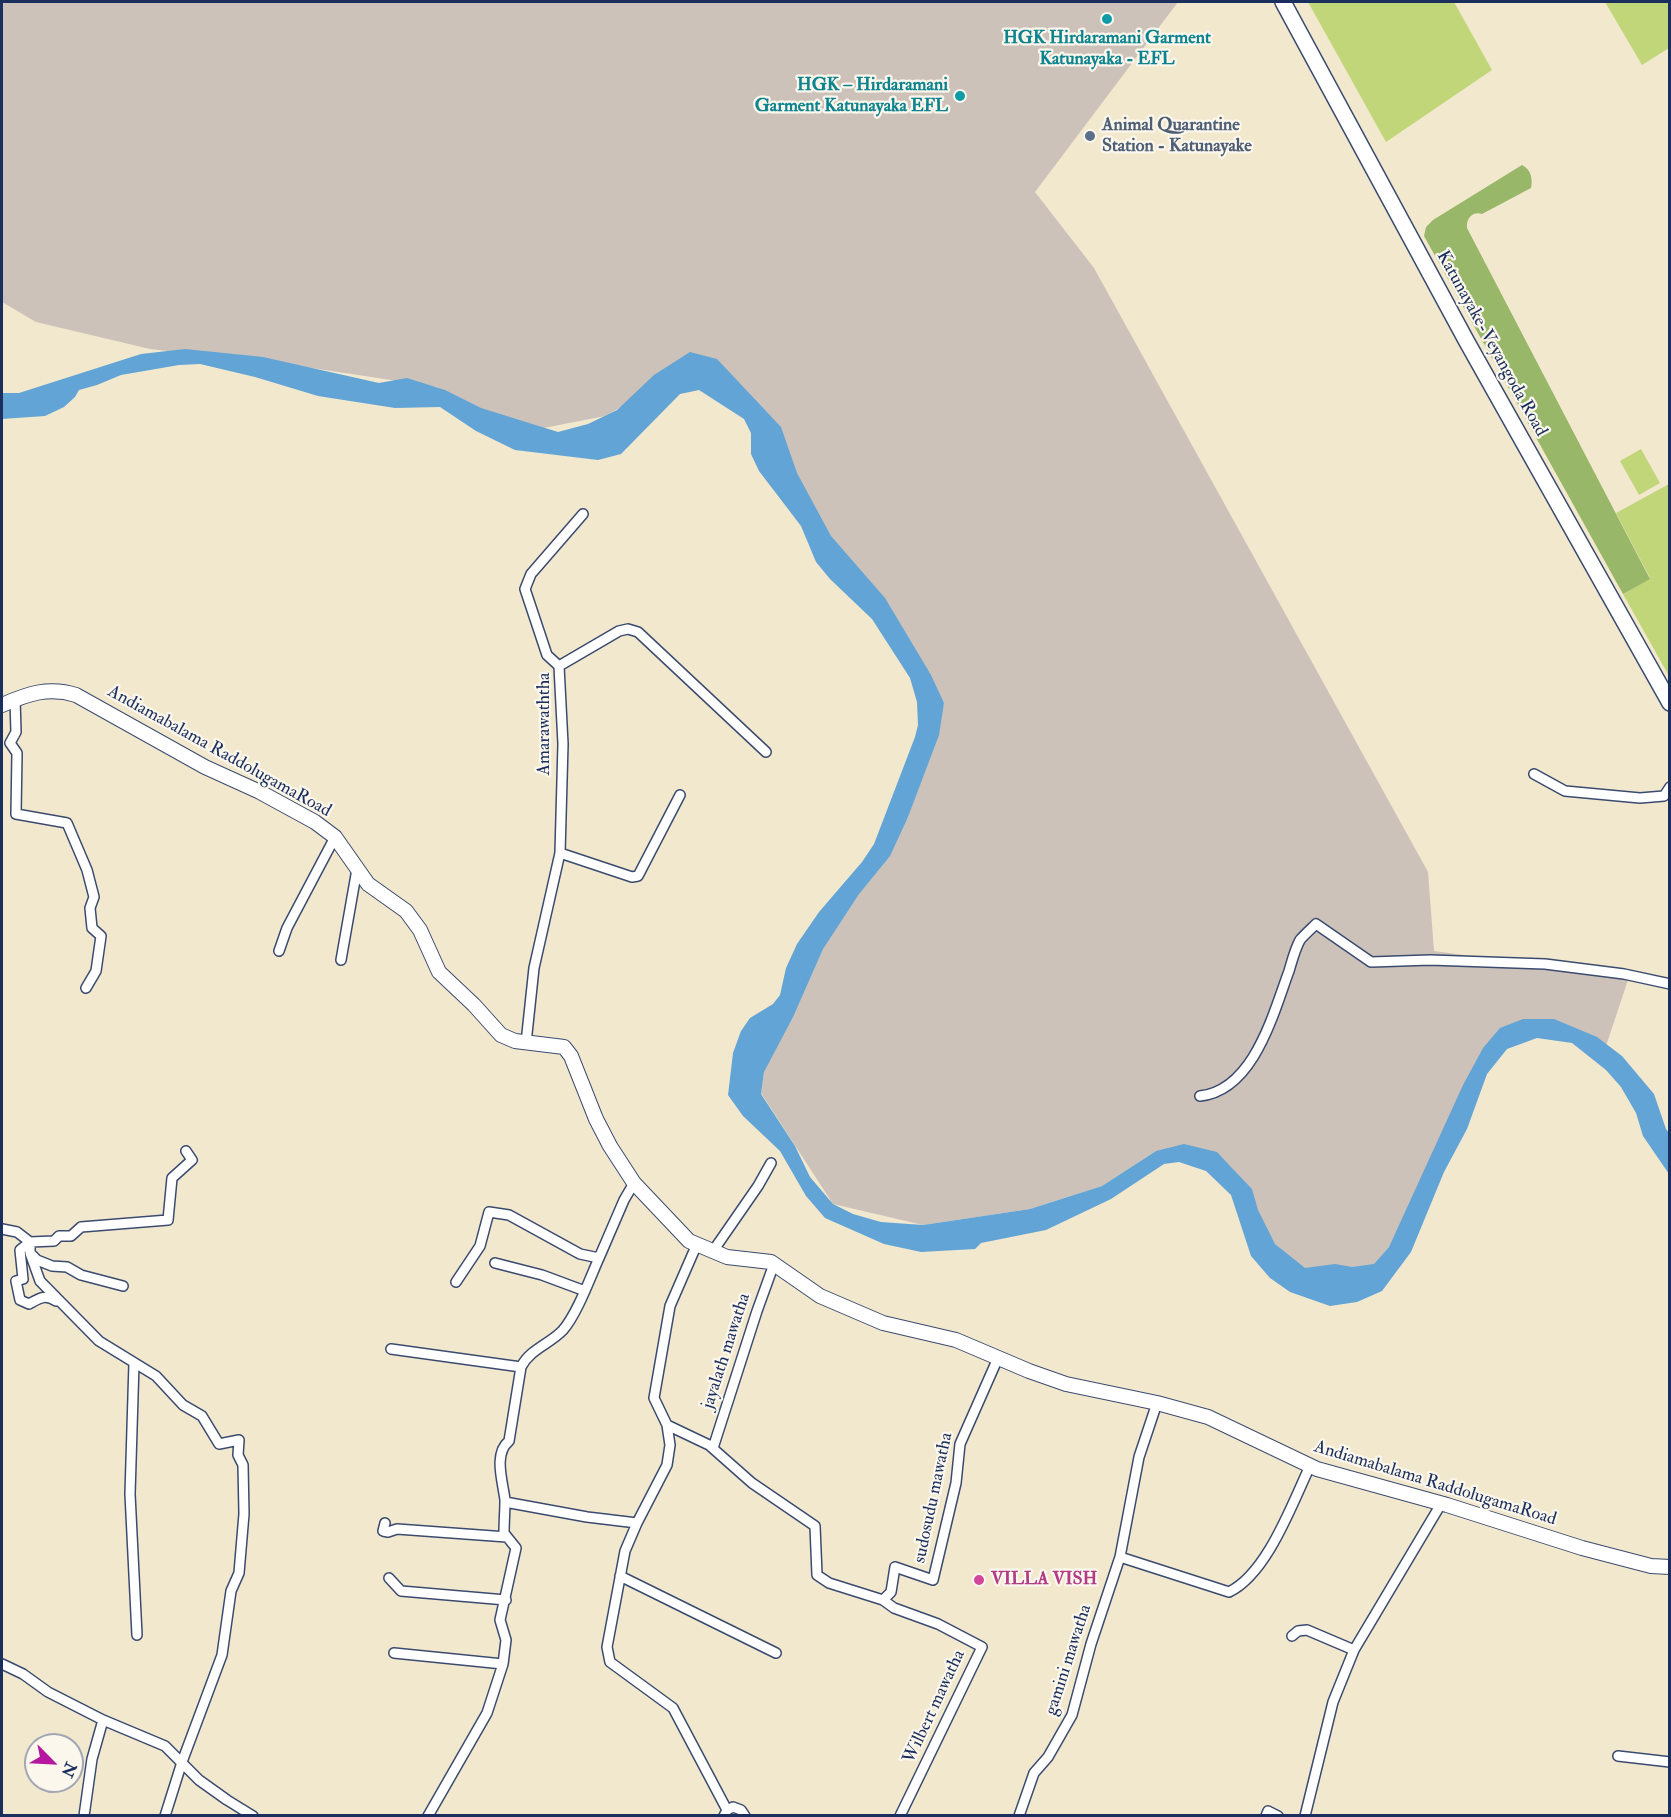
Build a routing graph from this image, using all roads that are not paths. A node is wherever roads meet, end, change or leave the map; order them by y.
1 (1283, 2) edge
2 (583, 514) dead end
3 (559, 666) junction
4 (15, 699) junction
5 (1670, 703) edge
6 (2, 705) edge
7 (766, 752) dead end
8 (1534, 774) dead end
9 (1670, 787) edge
10 (680, 795) dead end
11 (335, 837) junction
12 (560, 853) junction
13 (357, 869) junction
14 (279, 951) dead end
15 (341, 960) dead end
16 (1670, 984) edge
17 (86, 988) dead end
18 (526, 1043) junction
19 (1200, 1096) dead end
20 (186, 1151) dead end
21 (771, 1163) dead end
22 (634, 1183) junction
23 (2, 1229) edge
24 (30, 1242) junction
25 (698, 1244) junction
26 (713, 1251) junction
27 (30, 1253) junction
28 (599, 1258) junction
29 (495, 1263) dead end
30 (774, 1264) junction
31 (456, 1282) dead end
32 (123, 1286) dead end
33 (585, 1291) junction
34 (69, 1309) junction
35 (391, 1349) dead end
36 (998, 1358) junction
37 (134, 1363) junction
38 (521, 1367) junction
39 (1157, 1402) junction
40 (667, 1425) junction
41 (713, 1448) junction
42 (1310, 1466) junction
43 (505, 1502) junction
44 (1441, 1504) junction
45 (385, 1523) dead end
46 (637, 1523) junction
47 (507, 1537) junction
48 (1120, 1557) junction
49 (1670, 1567) edge
50 (620, 1576) junction
51 (389, 1578) dead end
52 (506, 1600) junction
53 (883, 1600) junction
54 (137, 1635) dead end
55 (1292, 1636) dead end
56 (1354, 1650) junction
57 (394, 1653) dead end
58 (776, 1653) dead end
59 (2, 1664) edge
60 (503, 1664) junction
61 (103, 1720) junction
62 (1618, 1756) dead end
63 (182, 1762) junction
64 (1670, 1762) edge
65 (726, 1813) edge
66 (84, 1815) edge
67 (165, 1815) edge
68 (253, 1815) edge
69 (428, 1815) edge
70 (745, 1815) edge
71 (900, 1815) edge
72 (1019, 1815) edge
73 (1266, 1815) edge
74 (1278, 1815) edge
75 (1305, 1815) edge

1 - 5 main road, Katunayake-Veyangoda Road
2 - 3 street
3 - 7 street, Amarawaththa
3 - 12 street, Amarawaththa
4 - 6 street, Andiamabalama RaddolugamaRoad
4 - 11 street, Andiamabalama RaddolugamaRoad
4 - 17 street
8 - 9 street
10 - 12 street
11 - 13 street, Andiamabalama RaddolugamaRoad
11 - 14 street
12 - 18 street, Amarawaththa
13 - 15 street
13 - 18 street, Andiamabalama RaddolugamaRoad
16 - 19 street
18 - 22 street, Andiamabalama RaddolugamaRoad
20 - 24 street
21 - 26 street
22 - 25 street, Andiamabalama RaddolugamaRoad
22 - 28 street
23 - 24 street
24 - 27 street
24 - 34 street
25 - 26 street, Andiamabalama RaddolugamaRoad
25 - 40 street
26 - 30 street, Andiamabalama RaddolugamaRoad
27 - 32 street
27 - 34 street
28 - 31 street
28 - 33 street
29 - 33 street
30 - 36 street, Andiamabalama RaddolugamaRoad
30 - 41 street, jayalath mawatha
33 - 38 street
34 - 37 street
35 - 38 street
36 - 39 street, Andiamabalama RaddolugamaRoad
36 - 53 street, sudosudu mawatha
37 - 54 street
37 - 63 street
38 - 43 street
39 - 42 street, Andiamabalama RaddolugamaRoad
39 - 48 street, gamini mawatha
40 - 41 street
40 - 46 street
41 - 53 street
42 - 44 street, Andiamabalama RaddolugamaRoad
42 - 48 street
43 - 46 street
43 - 47 street
44 - 49 street, Andiamabalama RaddolugamaRoad
44 - 56 street
45 - 47 street
46 - 50 street
47 - 52 street
48 - 72 street, gamini mawatha
50 - 58 street
50 - 65 street
51 - 52 street
52 - 60 street
53 - 71 street, Wilbert mawatha
55 - 56 street
56 - 75 street
57 - 60 street
59 - 61 street
60 - 69 street
61 - 63 street
61 - 66 street
62 - 64 street
63 - 67 street
63 - 68 street
65 - 70 street
73 - 74 street

